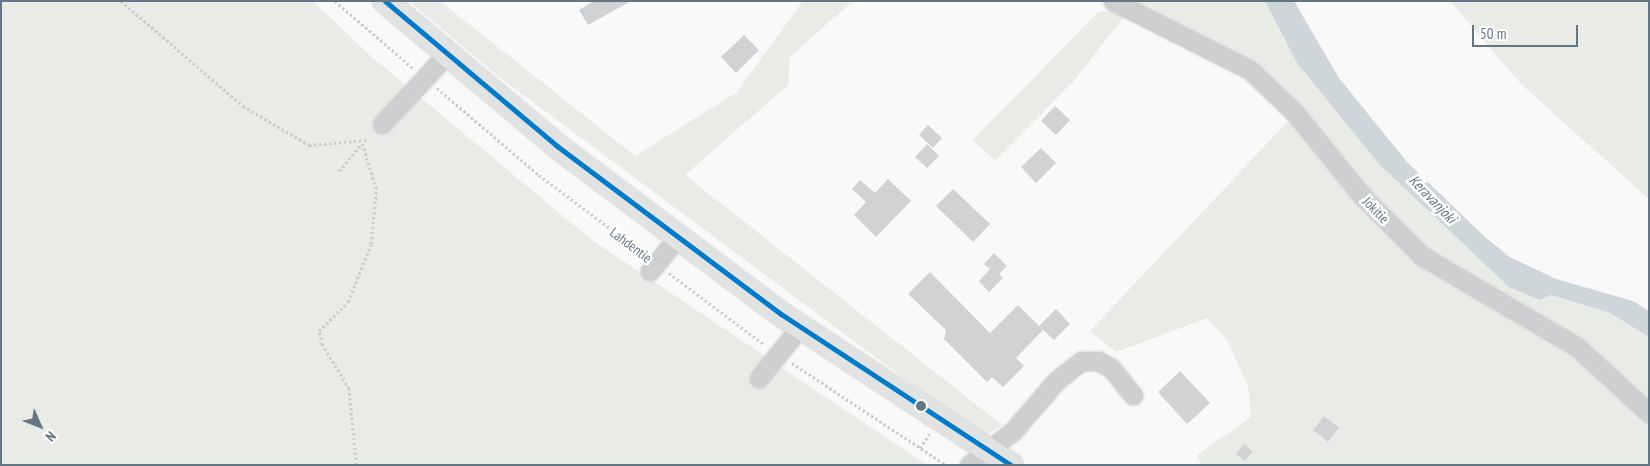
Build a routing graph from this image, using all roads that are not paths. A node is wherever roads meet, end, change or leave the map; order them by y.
1 (385, 1) edge
2 (1112, 1) edge
3 (448, 54) junction
4 (382, 124) road end
5 (678, 237) junction
6 (653, 267) road end
7 (800, 327) junction
8 (759, 378) dead end
9 (1133, 395) dead end
10 (1649, 413) edge
11 (987, 449) junction
12 (969, 465) edge
13 (1011, 465) edge

1 - 3 main road
2 - 10 street, Jokitie
3 - 4 street
3 - 5 main road
5 - 6 street
5 - 7 main road
7 - 8 street
7 - 11 main road
9 - 11 street
11 - 12 street
11 - 13 main road

